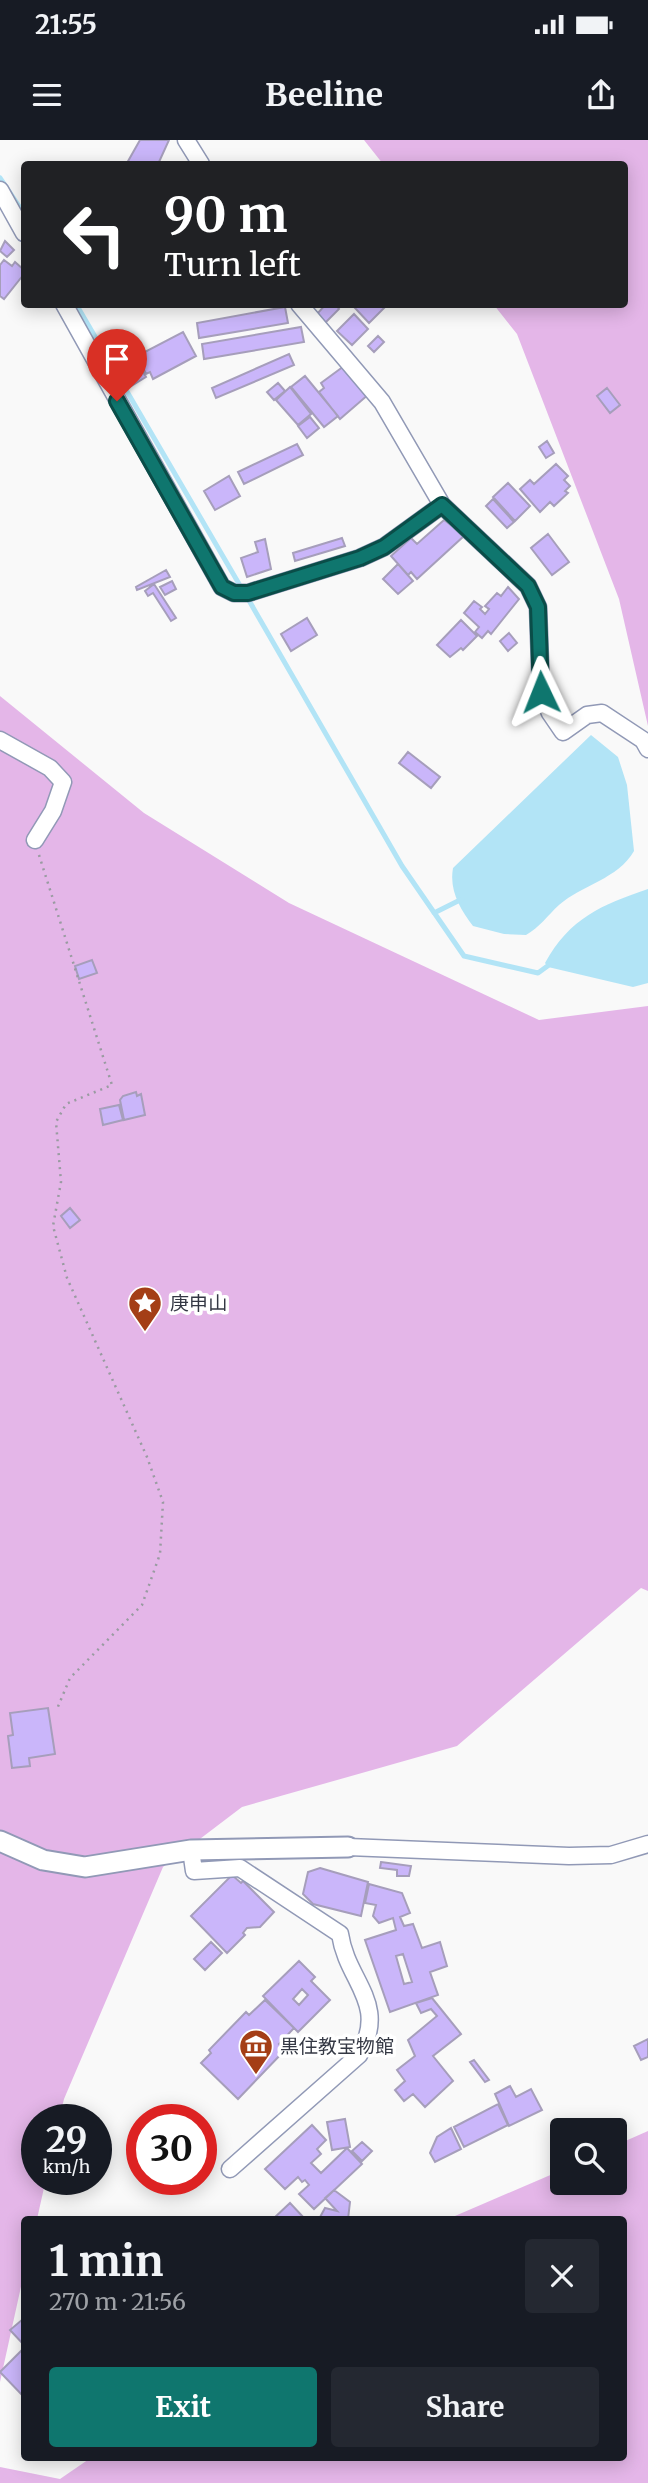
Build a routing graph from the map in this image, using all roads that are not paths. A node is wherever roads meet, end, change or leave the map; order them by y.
1 (186, 140) edge
2 (199, 161) edge
3 (0, 190) edge
4 (21, 228) edge
5 (66, 308) edge
6 (302, 308) edge
7 (442, 505) junction
8 (0, 740) edge
9 (648, 749) edge
10 (35, 840) road end
11 (0, 1841) edge
12 (648, 1844) edge
13 (348, 1847) joint
14 (191, 1850) junction
15 (230, 2169) dead end

1 - 2 street
3 - 4 street
5 - 7 street
6 - 7 street
7 - 9 street
8 - 10 street
11 - 14 street
12 - 13 street
13 - 14 street
14 - 15 street

